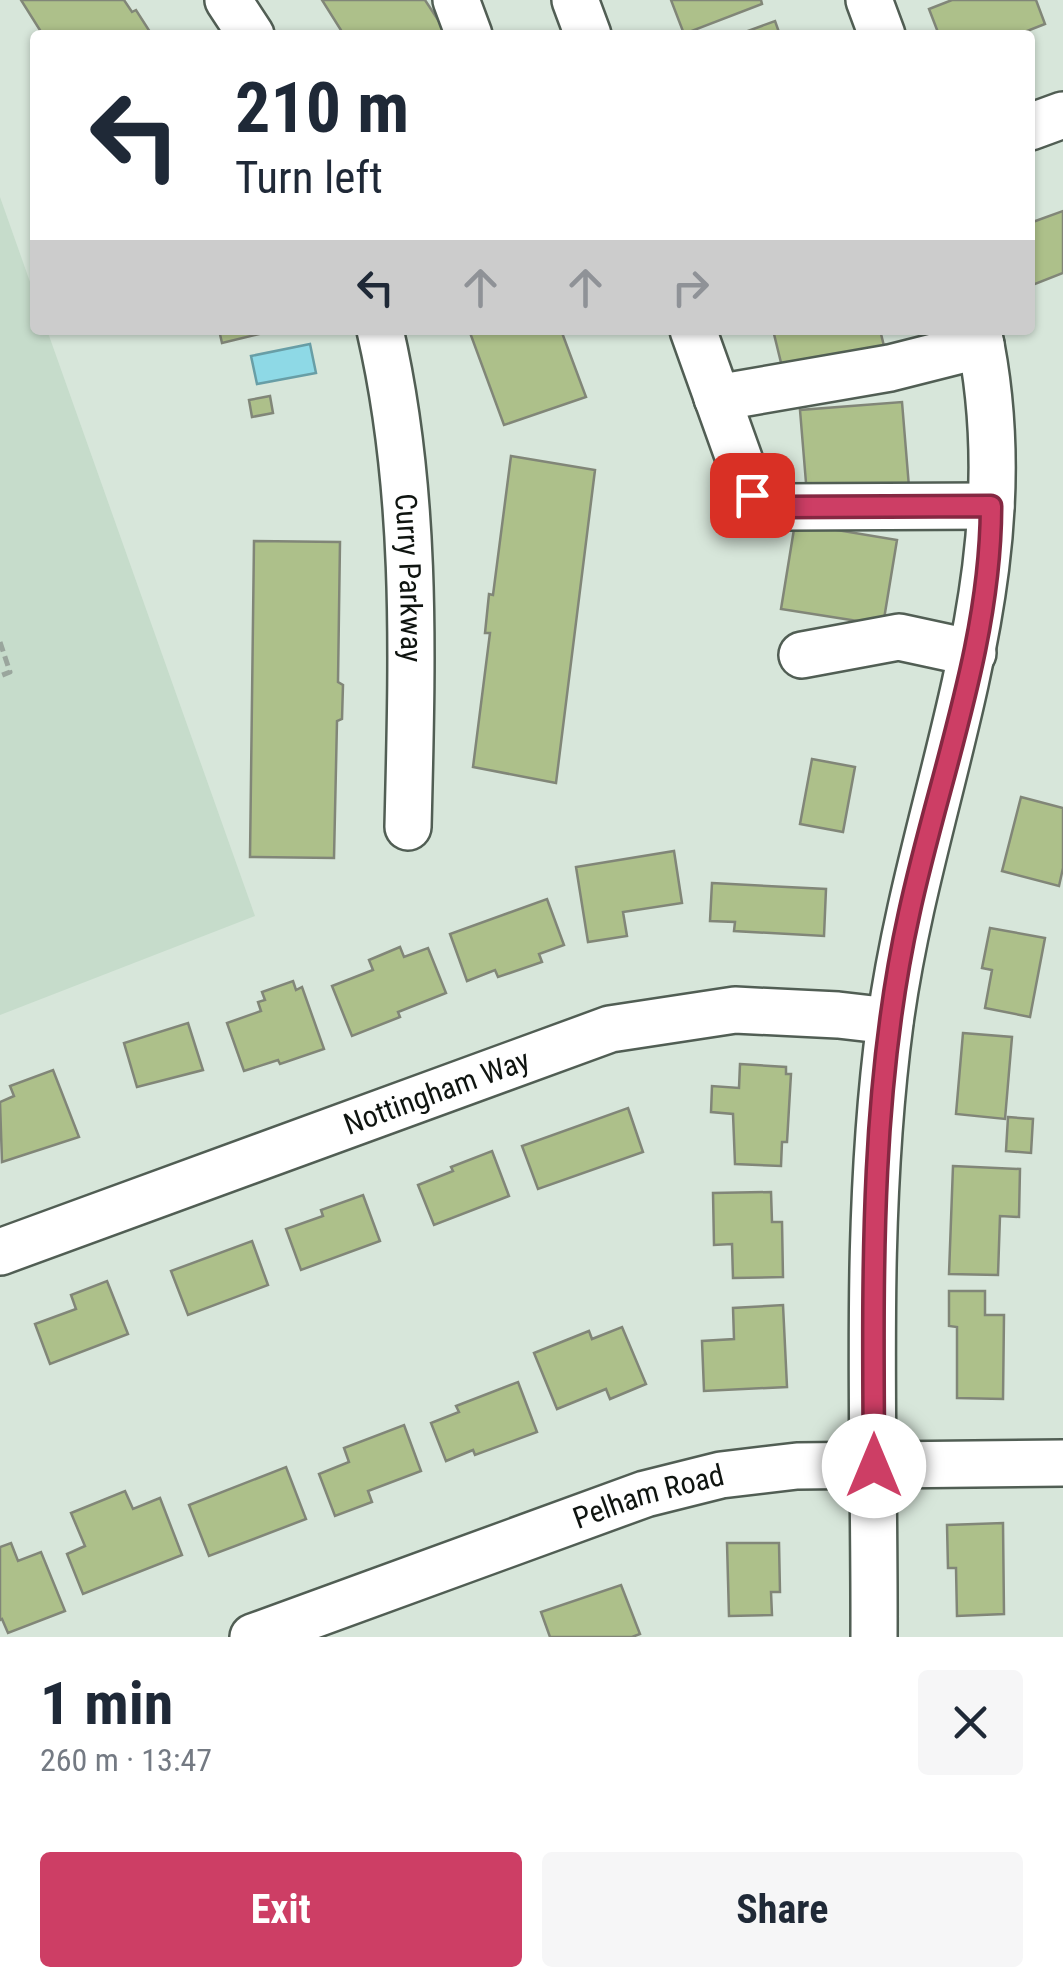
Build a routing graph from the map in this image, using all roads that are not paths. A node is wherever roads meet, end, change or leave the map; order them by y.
1 (228, 0) edge
2 (456, 0) edge
3 (574, 0) edge
4 (868, 0) edge
5 (248, 30) edge
6 (467, 30) edge
7 (586, 30) edge
8 (880, 30) edge
9 (1063, 115) edge
10 (1035, 125) edge
11 (381, 335) edge
12 (695, 335) edge
13 (979, 338) edge
14 (717, 398) junction
15 (991, 506) junction
16 (973, 653) junction
17 (802, 655) dead end
18 (408, 827) dead end
19 (890, 1021) junction
20 (0, 1252) edge
21 (1063, 1464) edge
22 (874, 1466) junction
23 (253, 1637) edge
24 (874, 1637) edge

1 - 5 street
2 - 6 street
3 - 7 street
4 - 8 street
9 - 10 street
11 - 18 street, Curry Parkway
12 - 14 street
13 - 14 street
13 - 15 street
14 - 15 street
15 - 16 street
16 - 17 street
16 - 19 street
19 - 20 street, Nottingham Way
19 - 22 street
21 - 22 street, Pelham Road
22 - 23 street, Pelham Road
22 - 24 street

